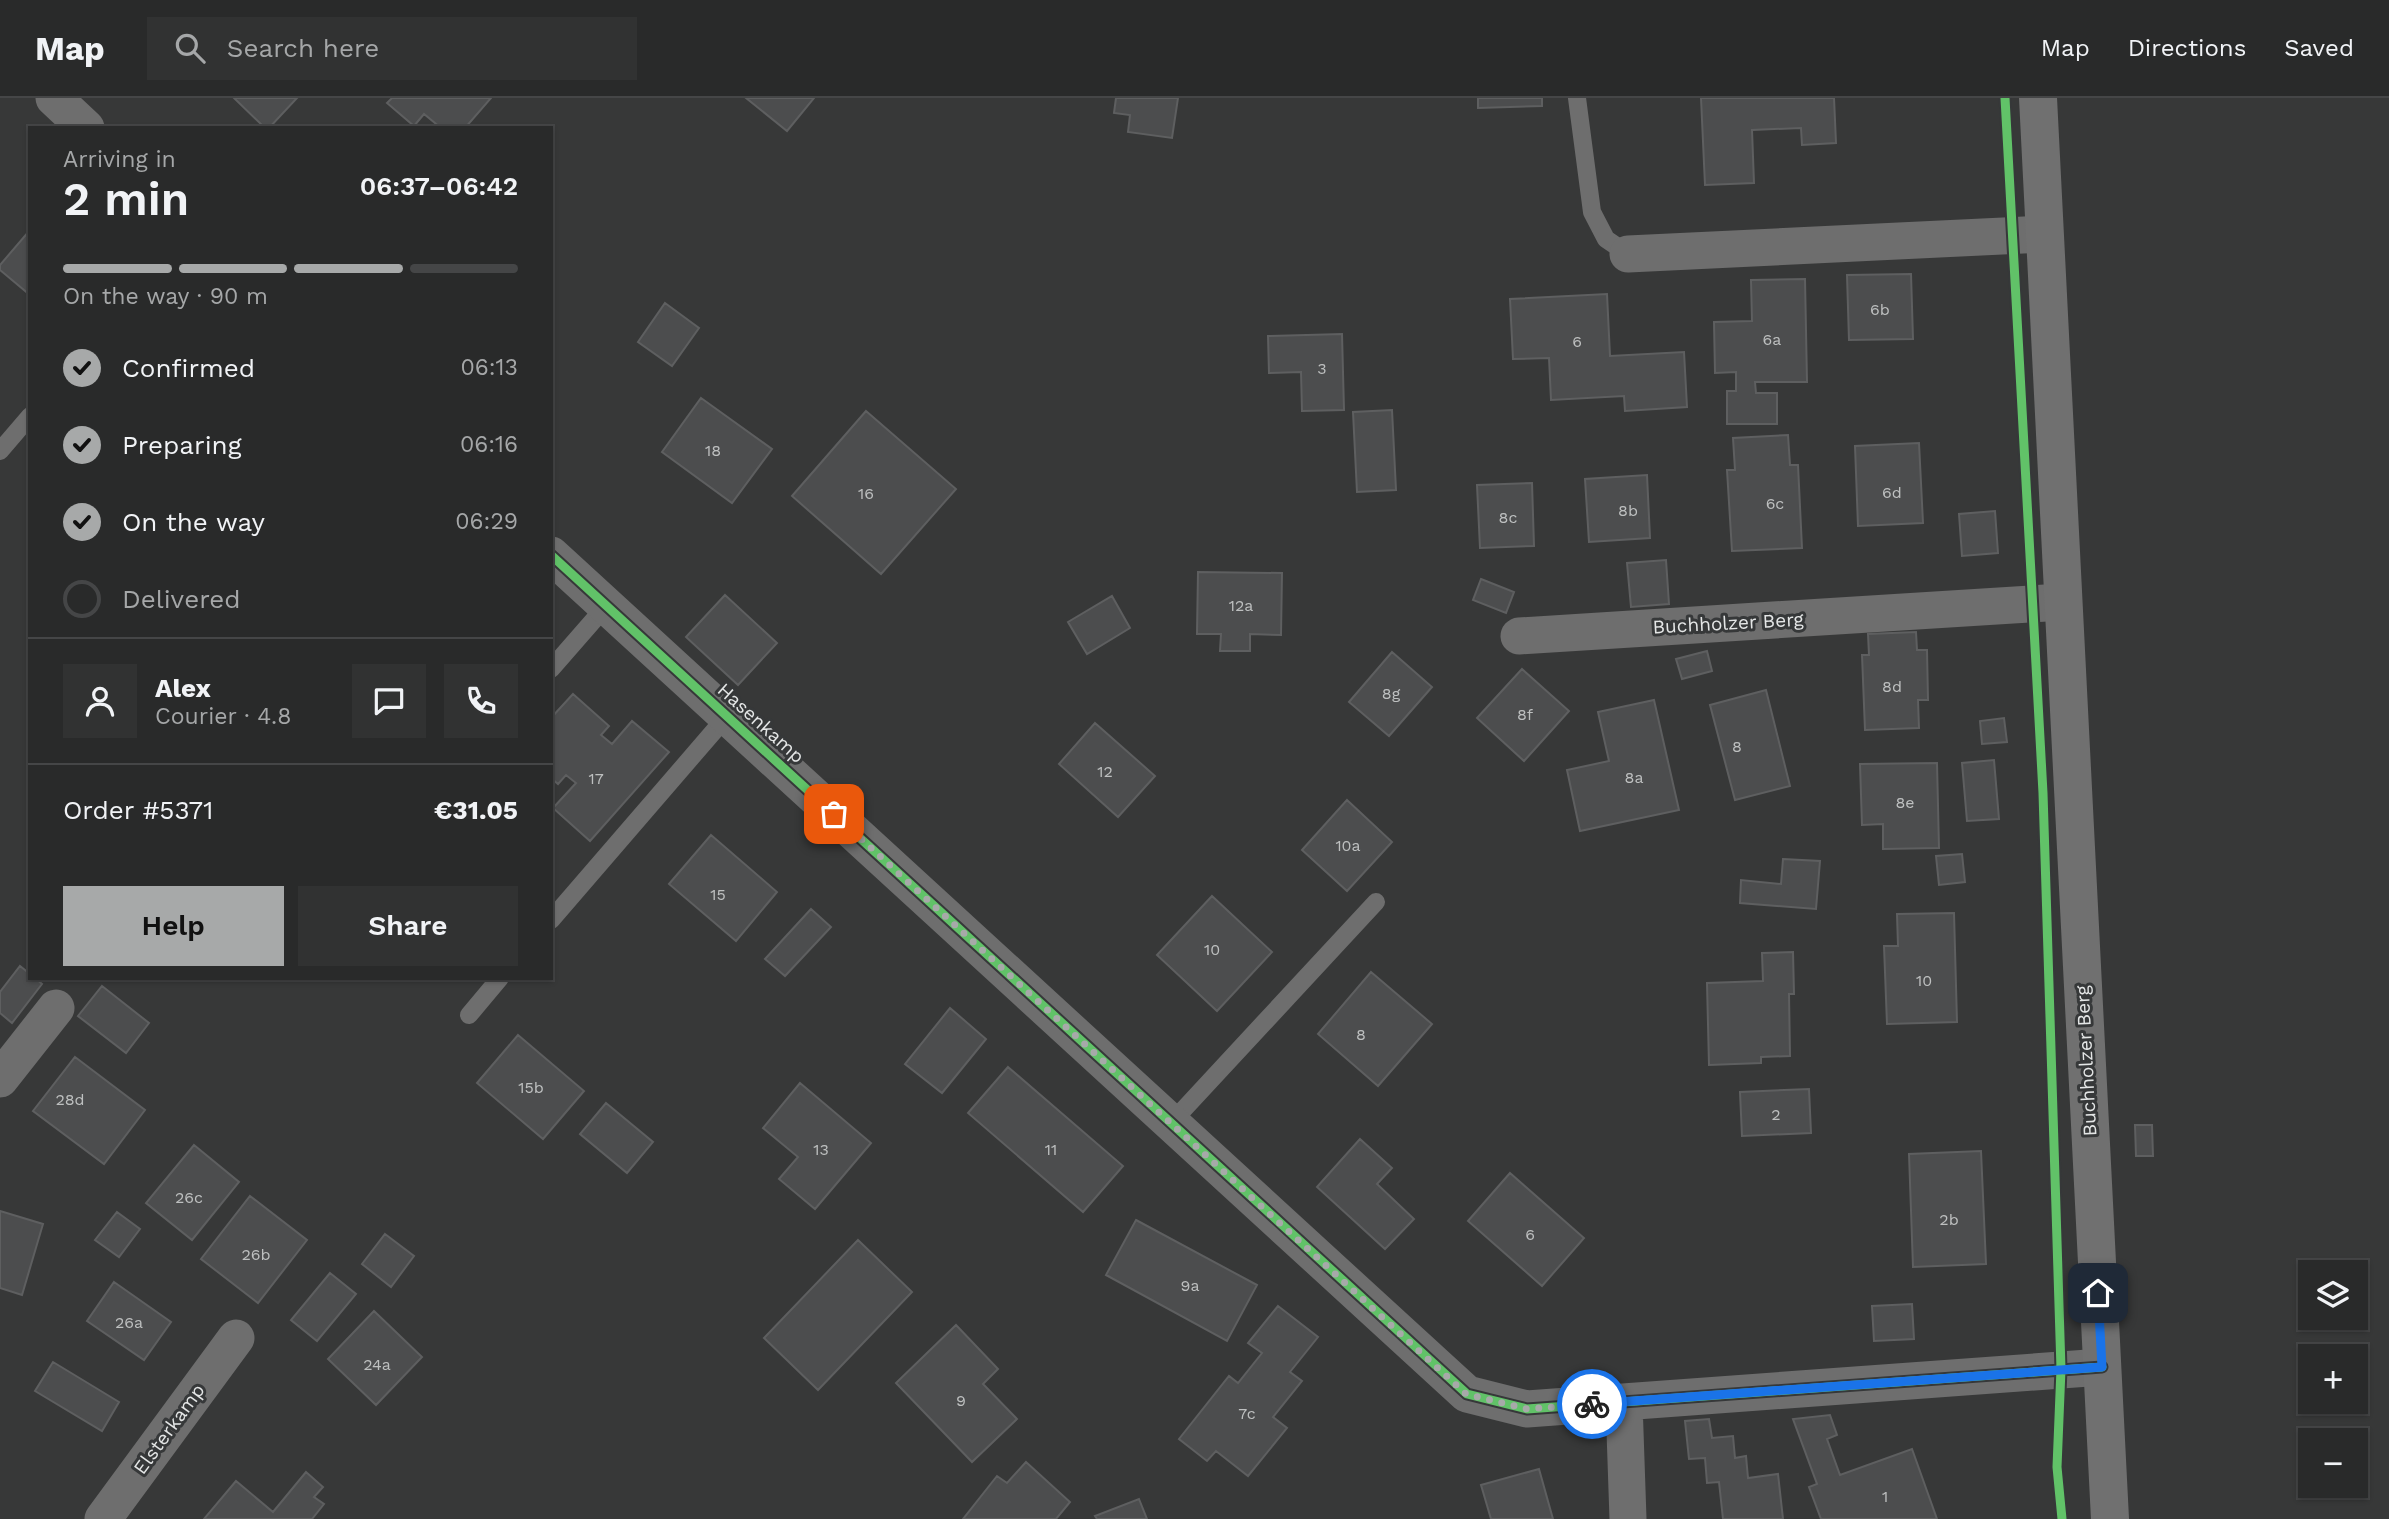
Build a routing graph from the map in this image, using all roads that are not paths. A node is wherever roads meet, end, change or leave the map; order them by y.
1 (54, 98) edge
2 (1577, 98) edge
3 (2038, 98) edge
4 (84, 126) edge
5 (2044, 234) junction
6 (1629, 254) joint
7 (28, 418) edge
8 (0, 451) edge
9 (553, 557) edge
10 (2062, 602) junction
11 (606, 606) junction
12 (1519, 636) dead end
13 (553, 667) edge
14 (727, 716) junction
15 (1376, 902) dead end
16 (553, 917) edge
17 (498, 980) edge
18 (57, 1008) dead end
19 (469, 1015) dead end
20 (0, 1079) edge
21 (1171, 1123) junction
22 (236, 1338) dead end
23 (2102, 1367) junction
24 (1624, 1402) junction
25 (103, 1519) edge
26 (1628, 1519) edge
27 (2110, 1519) edge

1 - 4 street
2 - 6 lane
3 - 5 main road, Buchholzer Berg
5 - 6 street
5 - 10 main road, Buchholzer Berg
7 - 8 lane
9 - 11 street, Hasenkamp
10 - 12 street, Buchholzer Berg
10 - 23 main road, Buchholzer Berg
11 - 13 lane
11 - 14 street, Hasenkamp
14 - 16 lane
14 - 21 street, Hasenkamp
15 - 21 lane
17 - 19 lane
18 - 20 street
21 - 24 street, Hasenkamp
22 - 25 street, Elsterkamp
23 - 24 street, Hasenkamp
23 - 27 main road, Buchholzer Berg
24 - 26 street

